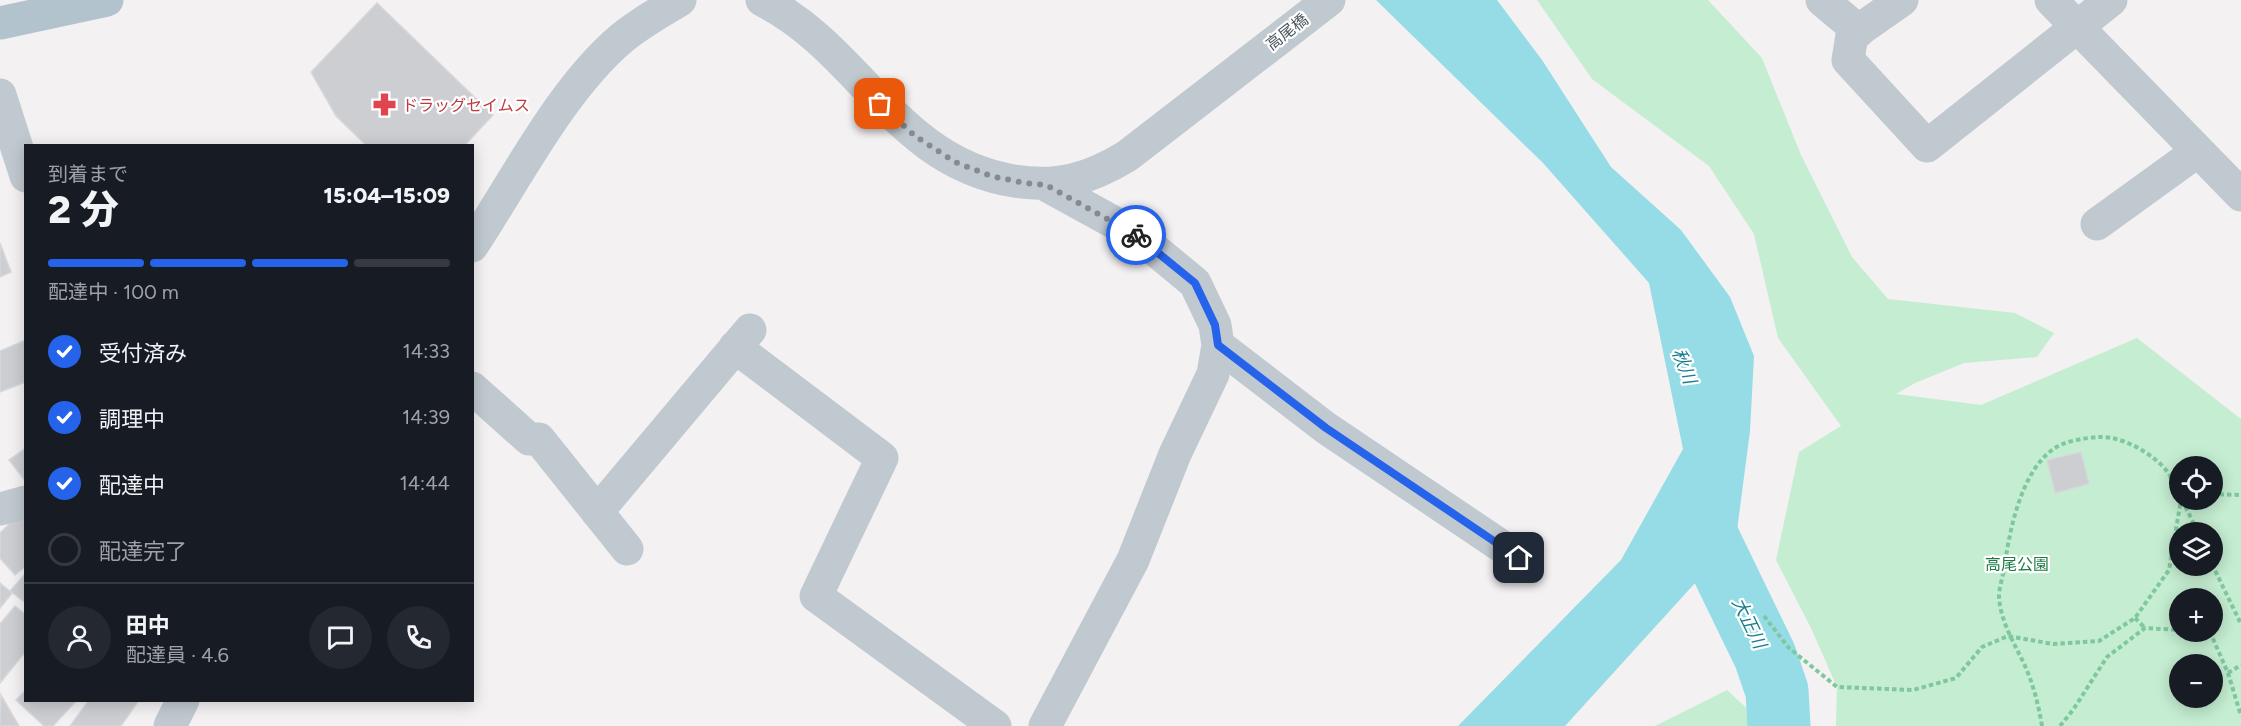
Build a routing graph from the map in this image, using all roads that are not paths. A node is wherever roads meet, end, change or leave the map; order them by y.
1 (107, 0) edge
2 (680, 0) edge
3 (762, 0) edge
4 (1329, 0) edge
5 (1822, 0) edge
6 (1902, 0) edge
7 (2051, 0) edge
8 (2111, 0) edge
9 (0, 23) edge
10 (2078, 28) junction
11 (1859, 31) junction
12 (0, 95) edge
13 (2198, 151) junction
14 (24, 170) edge
15 (1046, 185) junction
16 (2241, 195) edge
17 (2097, 224) dead end
18 (474, 243) edge
19 (1218, 345) junction
20 (474, 390) edge
21 (24, 502) edge
22 (0, 508) edge
23 (597, 512) junction
24 (627, 549) dead end
25 (1519, 558) dead end
26 (182, 702) edge
27 (170, 726) edge
28 (995, 726) edge
29 (1046, 726) edge

1 - 9 main road
2 - 18 street
3 - 15 street
4 - 15 street, 高尾橋
5 - 11 street
6 - 11 street
7 - 10 street
8 - 10 street
10 - 11 street
10 - 13 street
12 - 14 street
13 - 16 street
13 - 17 street
15 - 19 street
19 - 25 street
19 - 29 street
20 - 23 street
21 - 22 street
23 - 24 street
23 - 28 street
26 - 27 street

